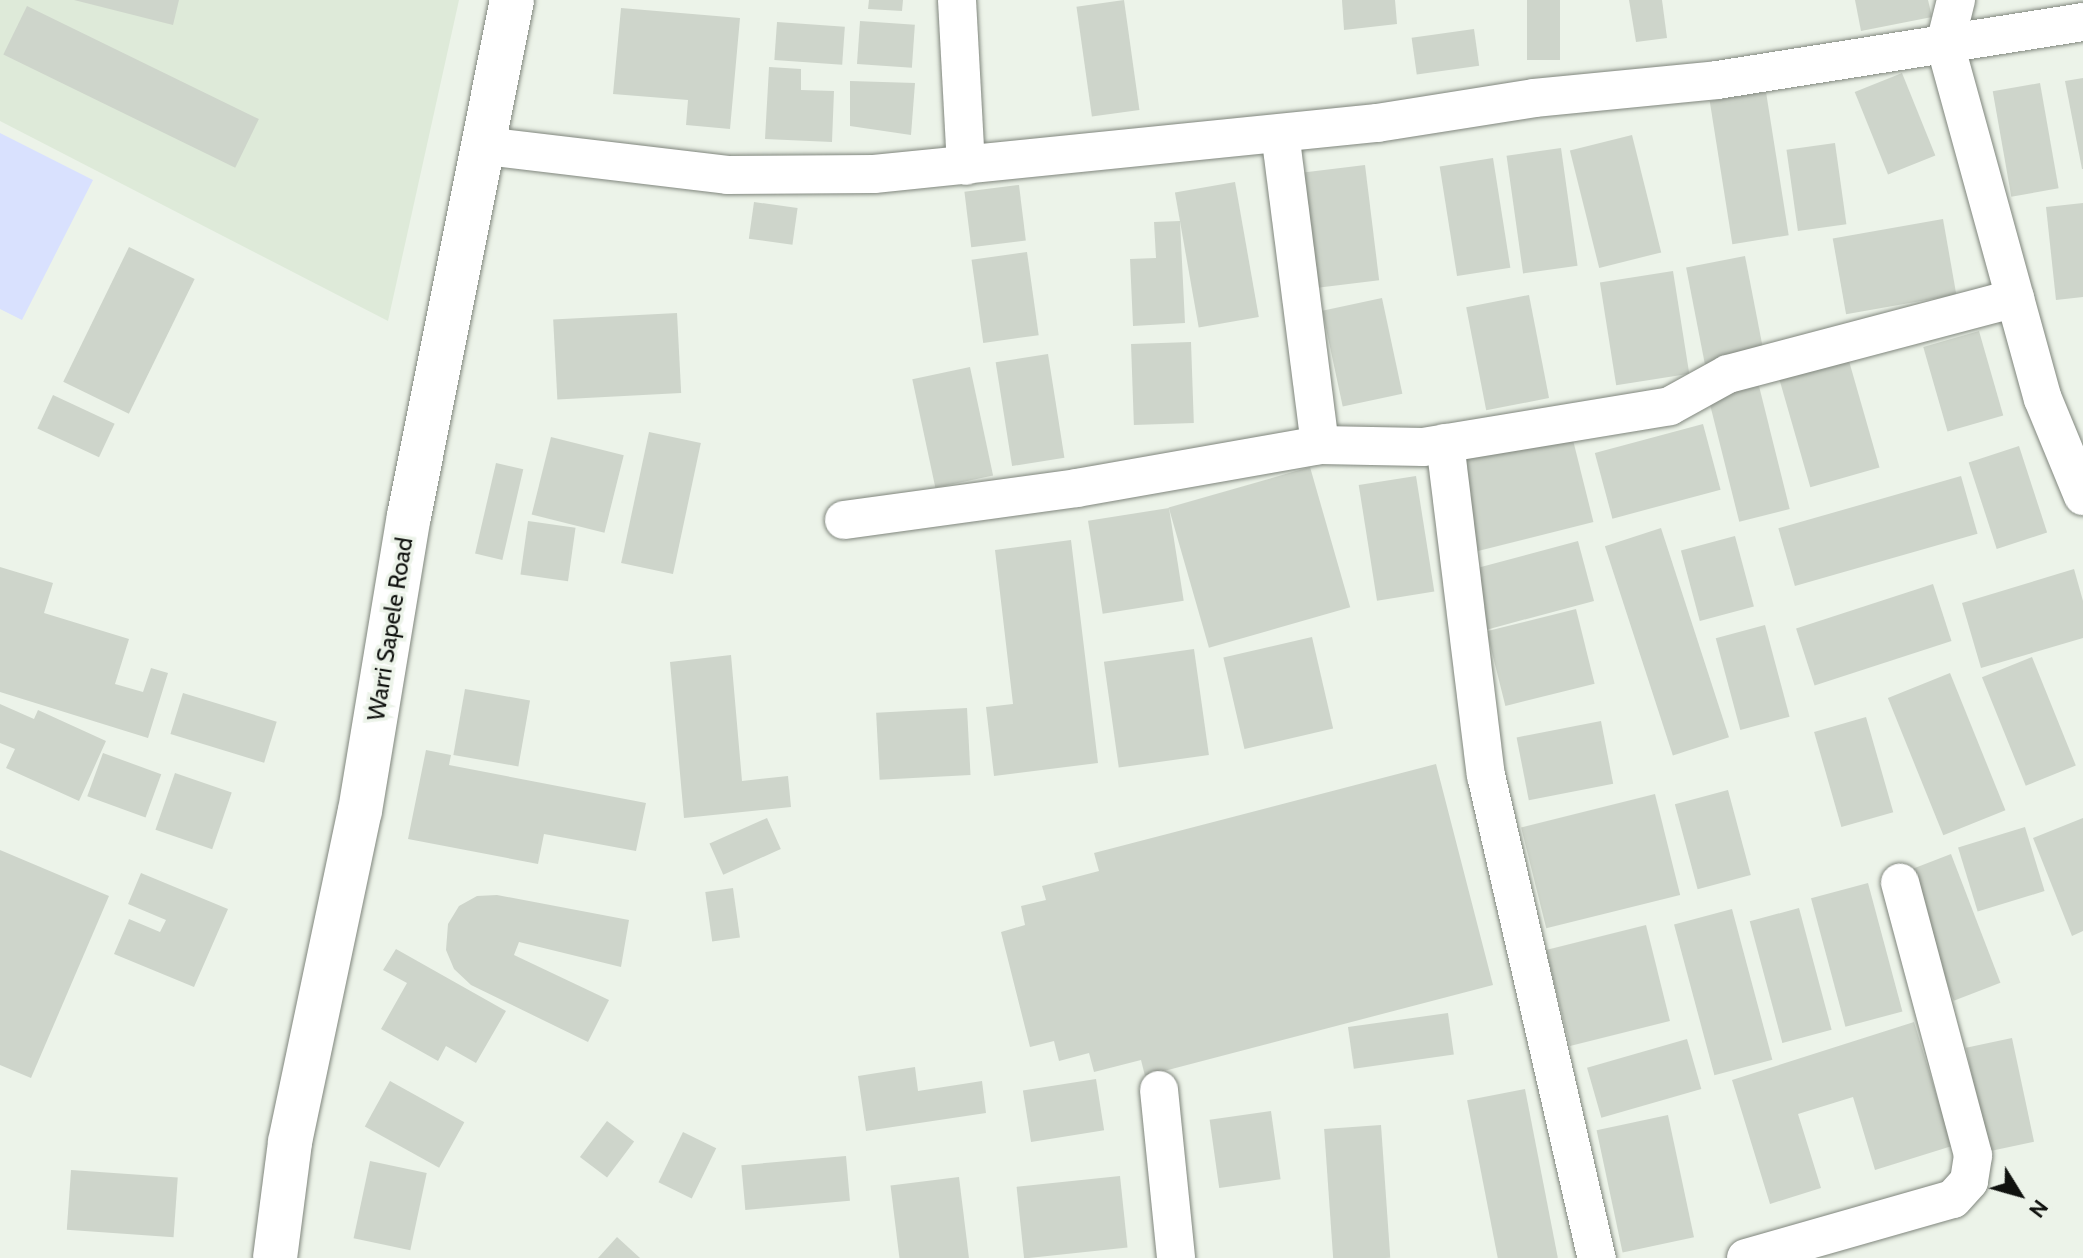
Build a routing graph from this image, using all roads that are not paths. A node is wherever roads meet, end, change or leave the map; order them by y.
1 (512, 0) edge
2 (957, 0) edge
3 (1956, 0) edge
4 (2083, 22) edge
5 (1945, 44) junction
6 (1280, 134) junction
7 (485, 146) junction
8 (966, 166) junction
9 (2015, 298) junction
10 (1445, 443) junction
11 (1320, 445) junction
12 (2083, 496) edge
13 (844, 520) dead end
14 (1900, 883) dead end
15 (1159, 1090) dead end
16 (275, 1258) edge
17 (1176, 1258) edge
18 (1597, 1258) edge
19 (1746, 1258) edge

1 - 7 highway, Warri Sapele Road
2 - 8 street
3 - 5 street
4 - 5 street
5 - 6 street
5 - 9 street
6 - 8 street
6 - 11 street
7 - 8 street
7 - 16 highway, Warri Sapele Road
9 - 10 street
9 - 12 street
10 - 11 street
10 - 18 street
11 - 13 street
14 - 19 street
15 - 17 street

